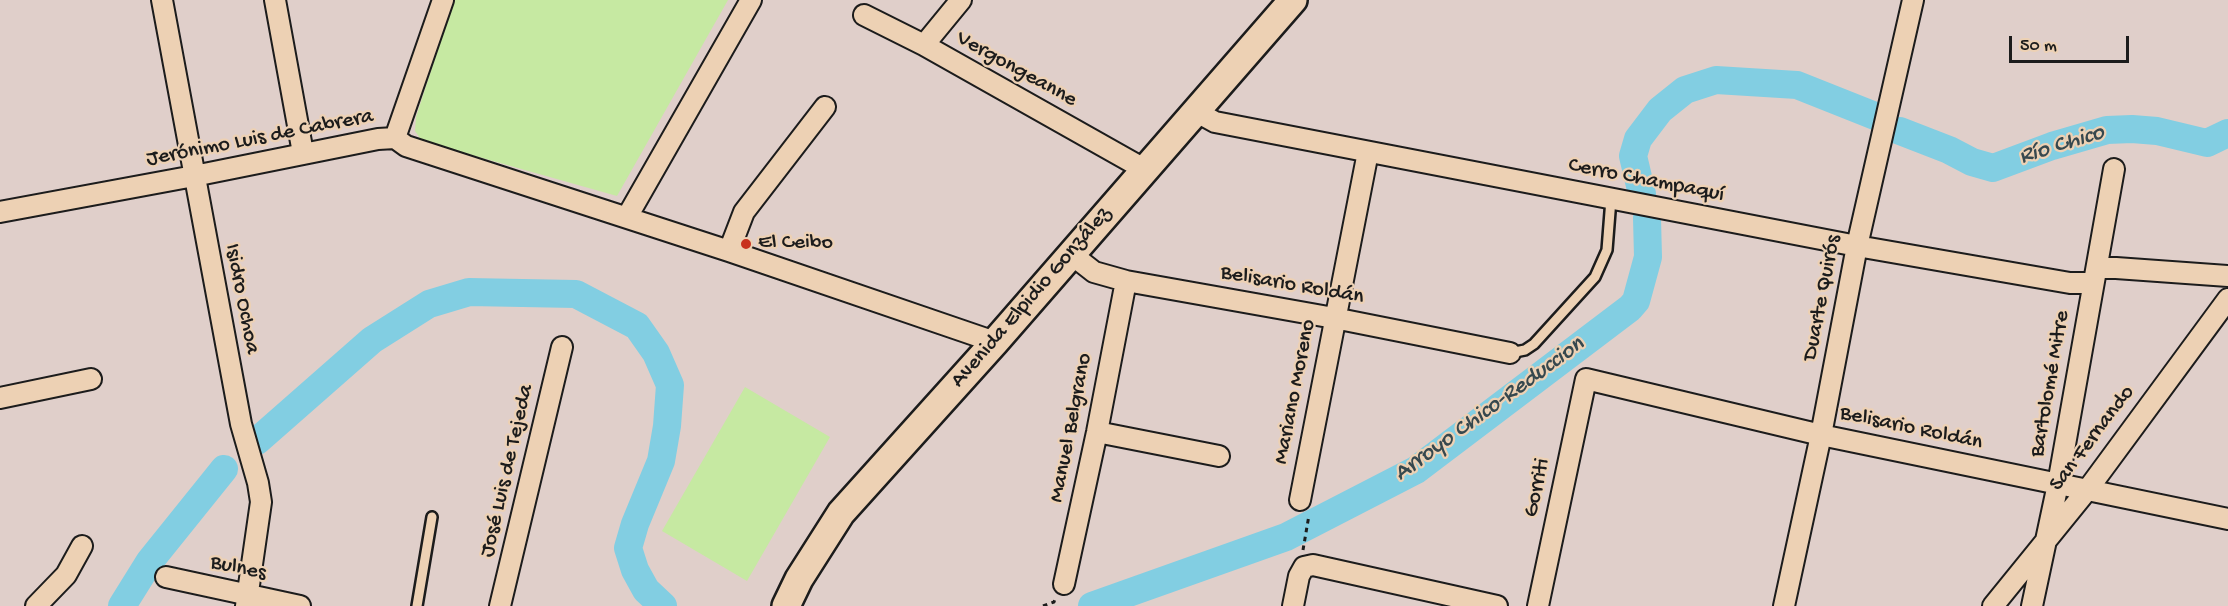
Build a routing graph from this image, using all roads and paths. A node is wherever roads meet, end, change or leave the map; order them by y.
1 (162, 0) edge
2 (274, 0) edge
3 (443, 0) edge
4 (751, 0) edge
5 (961, 0) edge
6 (1293, 0) edge
7 (1912, 0) edge
8 (864, 15) dead end
9 (924, 45) junction
10 (825, 107) dead end
11 (1195, 111) junction
12 (395, 138) junction
13 (1368, 152) junction
14 (303, 153) junction
15 (1144, 169) junction
16 (2114, 169) dead end
17 (194, 176) junction
18 (1611, 199) junction
19 (0, 212) edge
20 (627, 217) junction
21 (1857, 246) junction
22 (729, 251) junction
23 (1071, 254) junction
24 (2095, 276) junction
25 (2228, 276) edge
26 (1126, 280) junction
27 (2228, 299) edge
28 (1334, 318) junction
29 (994, 342) junction
30 (562, 347) dead end
31 (1510, 353) joint
32 (1586, 379) joint
33 (91, 380) dead end
34 (0, 398) edge
35 (1097, 432) junction
36 (1821, 435) junction
37 (1219, 456) dead end
38 (2058, 484) junction
39 (2088, 489) junction
40 (1304, 508) joint
41 (432, 517) dead end
42 (2228, 519) edge
43 (2048, 536) junction
44 (82, 546) dead end
45 (1303, 562) junction
46 (166, 578) dead end
47 (1064, 585) dead end
48 (247, 601) edge
49 (1054, 602) dead end
50 (36, 606) edge
51 (300, 606) edge
52 (417, 606) edge
53 (500, 606) edge
54 (786, 606) edge
55 (1043, 606) edge
56 (1293, 606) edge
57 (1497, 606) edge
58 (1538, 606) edge
59 (1784, 606) edge
60 (1993, 606) edge
61 (2032, 606) edge

1 - 17 street, Isidro Ochoa
2 - 14 street
3 - 12 street
4 - 20 street
5 - 9 street
6 - 11 main road, Avenida Elpidio González
7 - 21 street, Duarte Quirós
8 - 9 street, Vergongeanne
9 - 15 street, Vergongeanne
10 - 22 street
11 - 13 street, Cerro Champaquí
11 - 15 main road, Avenida Elpidio González
12 - 14 street, Jerónimo Luis de Cabrera
12 - 20 street, Jerónimo Luis de Cabrera
13 - 18 street, Cerro Champaquí
13 - 28 street, Mariano Moreno
14 - 17 street, Jerónimo Luis de Cabrera
15 - 23 main road, Avenida Elpidio González
16 - 24 street, Bartolomé Mitre
17 - 19 street, Jerónimo Luis de Cabrera
17 - 48 street, Isidro Ochoa
18 - 21 street, Cerro Champaquí
18 - 31 lane
20 - 22 street, Jerónimo Luis de Cabrera
21 - 24 street, Cerro Champaquí
21 - 36 street, Duarte Quirós
22 - 29 street, Jerónimo Luis de Cabrera
23 - 26 street, Belisario Roldán
23 - 29 main road, Avenida Elpidio González
24 - 25 street, Cerro Champaquí
24 - 38 street, Bartolomé Mitre
26 - 28 street, Belisario Roldán
26 - 35 street, Manuel Belgrano
27 - 39 street, San Fernando
28 - 31 street, Belisario Roldán
28 - 40 street, Mariano Moreno
29 - 54 main road, Avenida Elpidio González
30 - 53 street, José Luis de Tejeda
32 - 36 street, Belisario Roldán
32 - 58 street, Gorriti
33 - 34 street
35 - 37 street
35 - 47 street, Manuel Belgrano
36 - 38 street, Belisario Roldán
36 - 59 street, Duarte Quirós
38 - 39 street, Belisario Roldán
38 - 43 street, Bartolomé Mitre
39 - 42 street, Belisario Roldán
39 - 43 street, San Fernando
40 - 45 path
41 - 52 lane
43 - 60 street, San Fernando
43 - 61 street, Bartolomé Mitre
44 - 50 street
45 - 56 street
45 - 57 street
46 - 48 street, Bulnes
48 - 51 street, Bulnes
49 - 55 path

